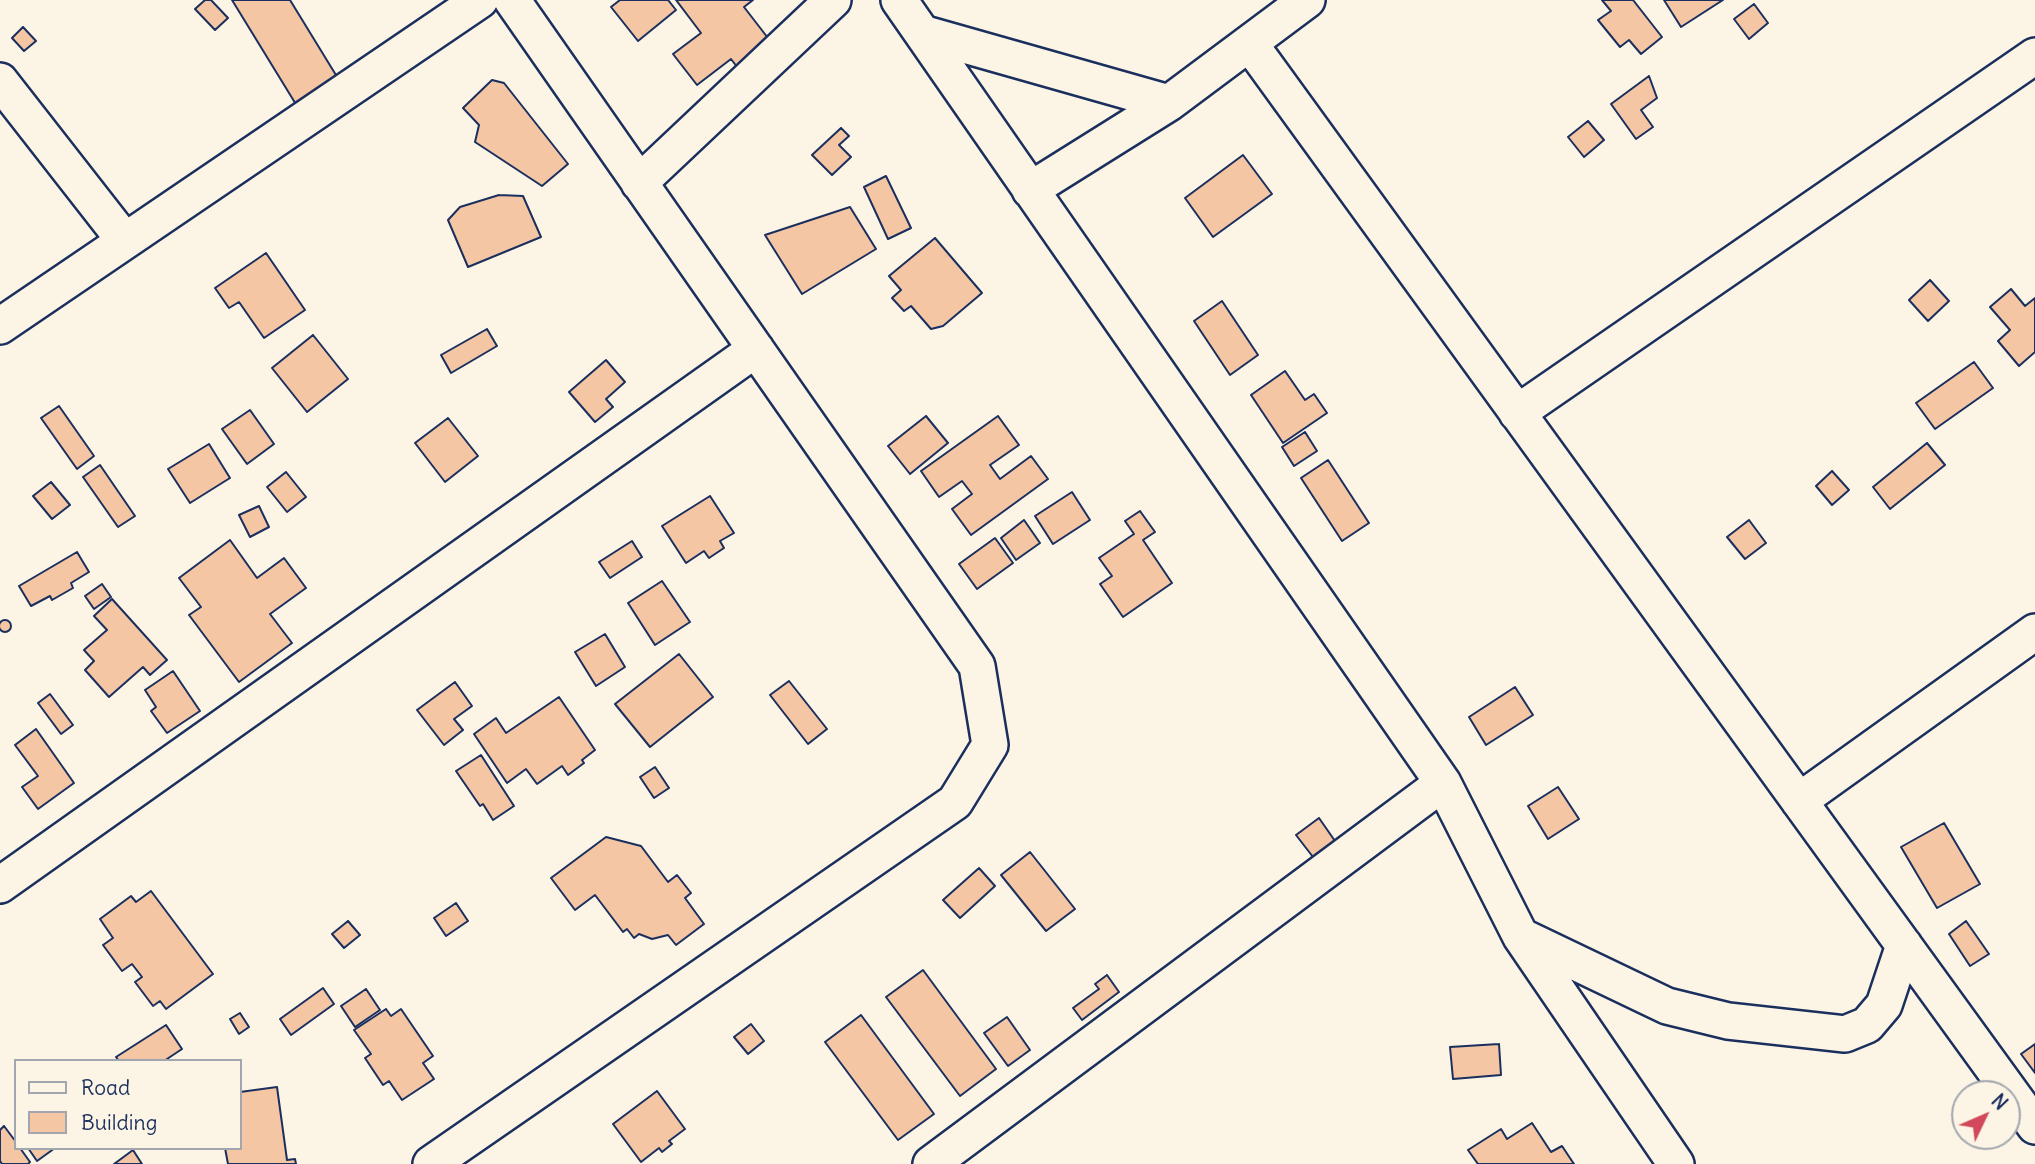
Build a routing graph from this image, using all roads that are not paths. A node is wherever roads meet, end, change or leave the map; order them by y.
1 (480, 0) edge
2 (512, 0) edge
3 (834, 0) edge
4 (899, 0) edge
5 (1307, 0) edge
6 (922, 33) junction
7 (1250, 44) junction
8 (2035, 56) edge
9 (0, 81) edge
10 (1169, 103) junction
11 (639, 183) junction
12 (1030, 190) junction
13 (125, 241) junction
14 (0, 326) edge
15 (756, 349) junction
16 (1517, 412) junction
17 (2035, 632) edge
18 (1443, 783) junction
19 (1799, 801) junction
20 (0, 884) edge
21 (1521, 937) junction
22 (1904, 945) junction
23 (2035, 1126) edge
24 (431, 1164) edge
25 (931, 1164) edge
26 (1676, 1164) edge

1 - 13 street
2 - 11 street
3 - 11 street
4 - 6 street
5 - 7 street
6 - 10 street
6 - 12 street
7 - 10 street
7 - 16 street
8 - 16 street
9 - 13 street
10 - 12 street
11 - 15 street
12 - 18 street
13 - 14 street
15 - 20 street
15 - 24 street
16 - 19 street
17 - 19 street
18 - 21 street
18 - 25 street
19 - 22 street
21 - 22 street
21 - 26 street
22 - 23 street

